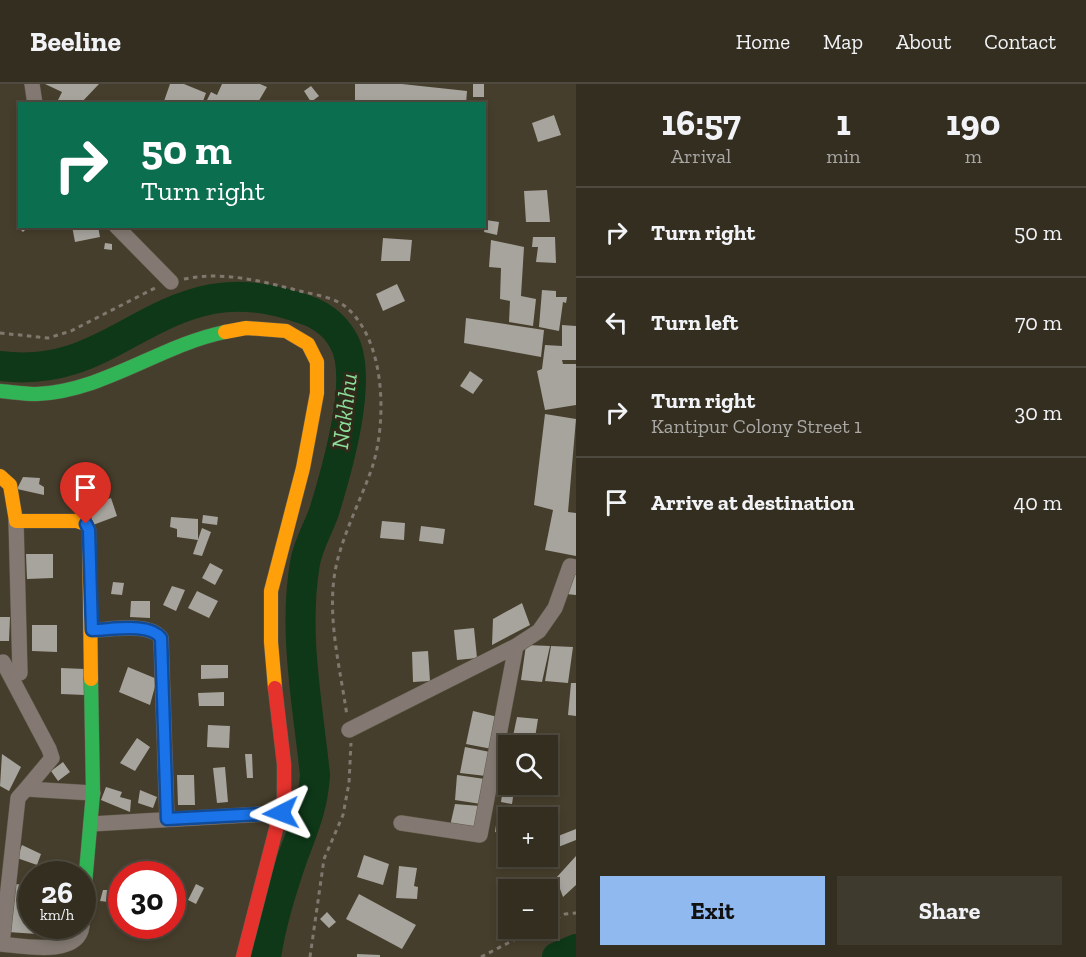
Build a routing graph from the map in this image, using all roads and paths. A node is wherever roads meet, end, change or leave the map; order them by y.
1 (32, 84) edge
2 (35, 102) edge
3 (118, 228) edge
4 (171, 282) dead end
5 (0, 391) edge
6 (0, 476) edge
7 (16, 521) junction
8 (576, 567) edge
9 (92, 630) junction
10 (516, 646) junction
11 (3, 662) dead end
12 (20, 673) dead end
13 (349, 730) dead end
14 (26, 789) junction
15 (93, 793) junction
16 (281, 813) junction
17 (167, 819) junction
18 (401, 823) dead end
19 (91, 824) junction
20 (324, 859) dead end
21 (87, 861) edge
22 (576, 913) edge
23 (558, 918) edge
24 (76, 939) edge
25 (516, 939) edge
26 (1, 944) edge
27 (25, 952) edge
28 (243, 957) edge
29 (310, 957) edge
30 (481, 957) edge

1 - 2 street
3 - 4 street
5 - 16 street
6 - 7 street
7 - 9 street
7 - 12 street
8 - 10 street
9 - 15 street
9 - 17 street
10 - 13 street
10 - 18 street
11 - 14 street
14 - 15 street
14 - 26 street
15 - 19 street
16 - 17 street
16 - 28 street
17 - 19 street
19 - 21 street
20 - 29 path
22 - 23 path
24 - 27 street
25 - 30 path
26 - 27 street

